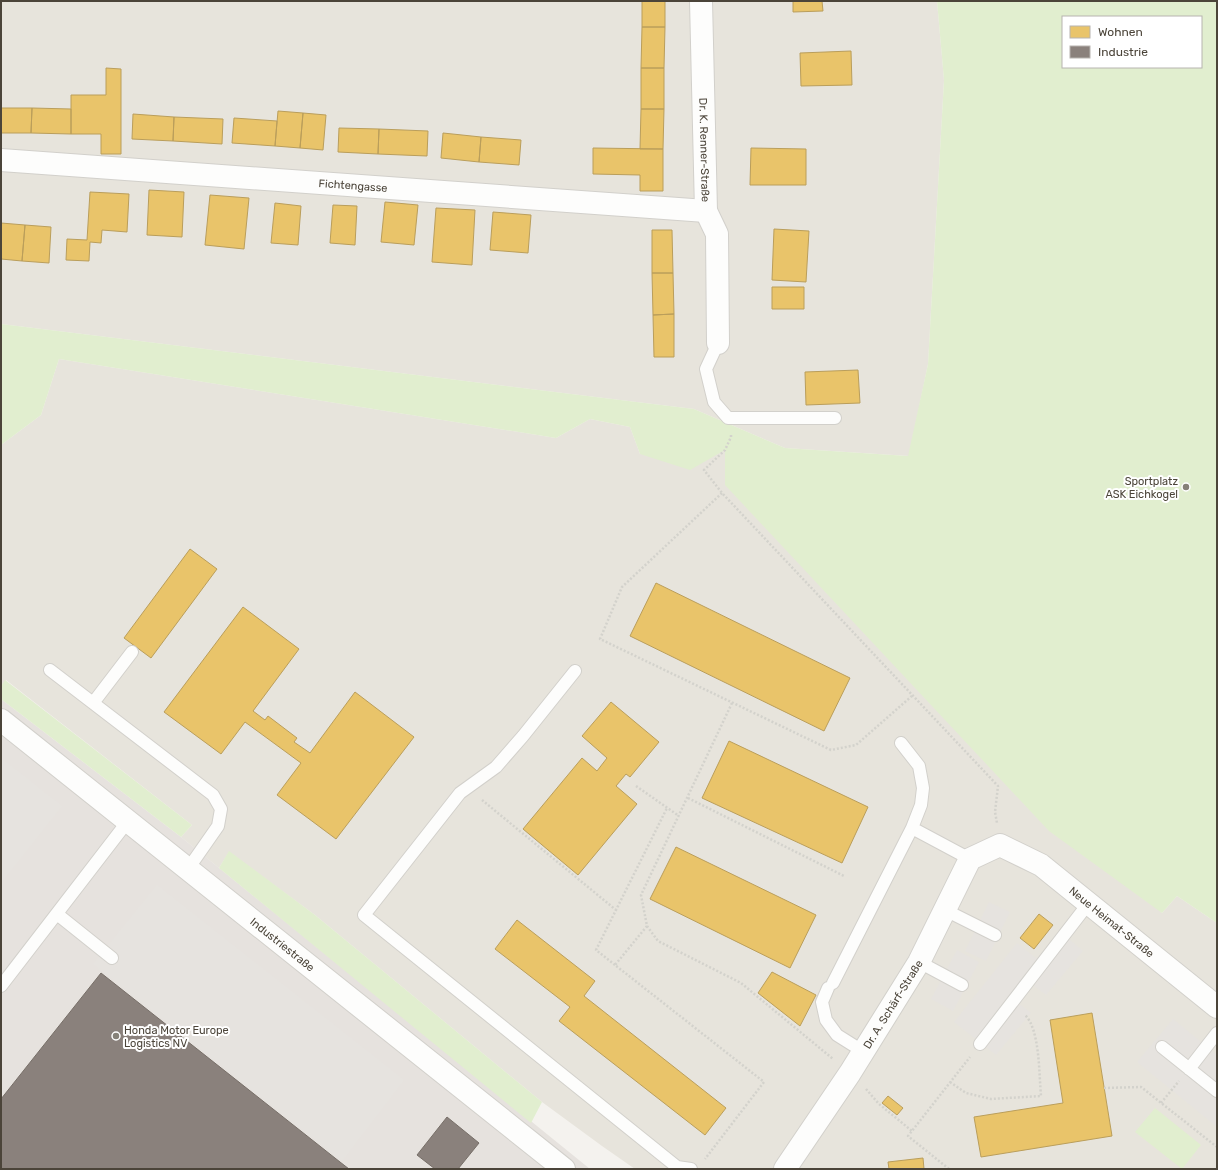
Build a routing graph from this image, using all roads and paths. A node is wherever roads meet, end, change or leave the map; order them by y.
1 (700, 1) edge
2 (1, 160) edge
3 (706, 211) junction
4 (718, 343) joint
5 (728, 418) junction
6 (835, 418) dead end
7 (722, 493) junction
8 (132, 652) dead end
9 (50, 670) dead end
10 (574, 671) dead end
11 (913, 695) junction
12 (93, 702) junction
13 (732, 703) junction
14 (1, 720) edge
15 (901, 743) dead end
16 (636, 786) dead end
17 (467, 788) junction
18 (688, 798) junction
19 (667, 808) junction
20 (680, 816) junction
21 (128, 821) junction
22 (912, 828) junction
23 (1000, 845) junction
24 (970, 859) junction
25 (188, 869) junction
26 (844, 876) dead end
27 (1088, 904) junction
28 (616, 910) junction
29 (945, 910) junction
30 (57, 914) junction
31 (647, 926) junction
32 (994, 935) dead end
33 (112, 958) dead end
34 (919, 962) junction
35 (615, 965) junction
36 (962, 985) dead end
37 (1, 986) edge
38 (1012, 1003) junction
39 (1217, 1007) edge
40 (1217, 1033) edge
41 (980, 1044) joint
42 (1162, 1047) dead end
43 (864, 1052) junction
44 (1189, 1069) junction
45 (850, 1073) junction
46 (950, 1082) junction
47 (1104, 1088) dead end
48 (1217, 1091) edge
49 (1161, 1103) junction
50 (912, 1131) junction
51 (1217, 1147) edge
52 (702, 1163) dead end
53 (564, 1169) edge
54 (691, 1169) edge
55 (785, 1169) edge
56 (949, 1169) edge

1 - 3 street, Dr. K. Renner-Straße
2 - 3 street, Fichtengasse
3 - 4 street, Dr. K. Renner-Straße
4 - 5 lane
5 - 6 lane
5 - 7 path
7 - 11 path
7 - 13 path
8 - 12 lane
9 - 12 lane
10 - 17 lane
11 - 13 path
11 - 23 path
12 - 25 lane
13 - 18 path
14 - 21 street, Industriestraße
15 - 22 lane
16 - 19 path
17 - 28 path
17 - 54 lane
18 - 20 path
18 - 26 path
19 - 20 path
19 - 28 path
20 - 31 path
21 - 25 street, Industriestraße
21 - 30 lane
22 - 24 lane
22 - 43 lane
23 - 24 street
23 - 27 street, Neue Heimat-Straße
24 - 29 street, Dr. A. Schärf-Straße
25 - 53 street, Industriestraße
27 - 38 lane
27 - 39 street, Neue Heimat-Straße
28 - 35 path
29 - 32 lane
29 - 34 street, Dr. A. Schärf-Straße
30 - 33 lane
30 - 37 lane
31 - 35 path
31 - 45 path
34 - 36 lane
34 - 43 street, Dr. A. Schärf-Straße
35 - 52 path
38 - 41 lane
38 - 46 path
40 - 44 lane
41 - 46 path
42 - 44 lane
43 - 45 street, Dr. A. Schärf-Straße
44 - 48 lane
44 - 49 path
45 - 50 path
45 - 55 street, Dr. A. Schärf-Straße
46 - 50 path
47 - 49 path
49 - 51 path
50 - 56 path

